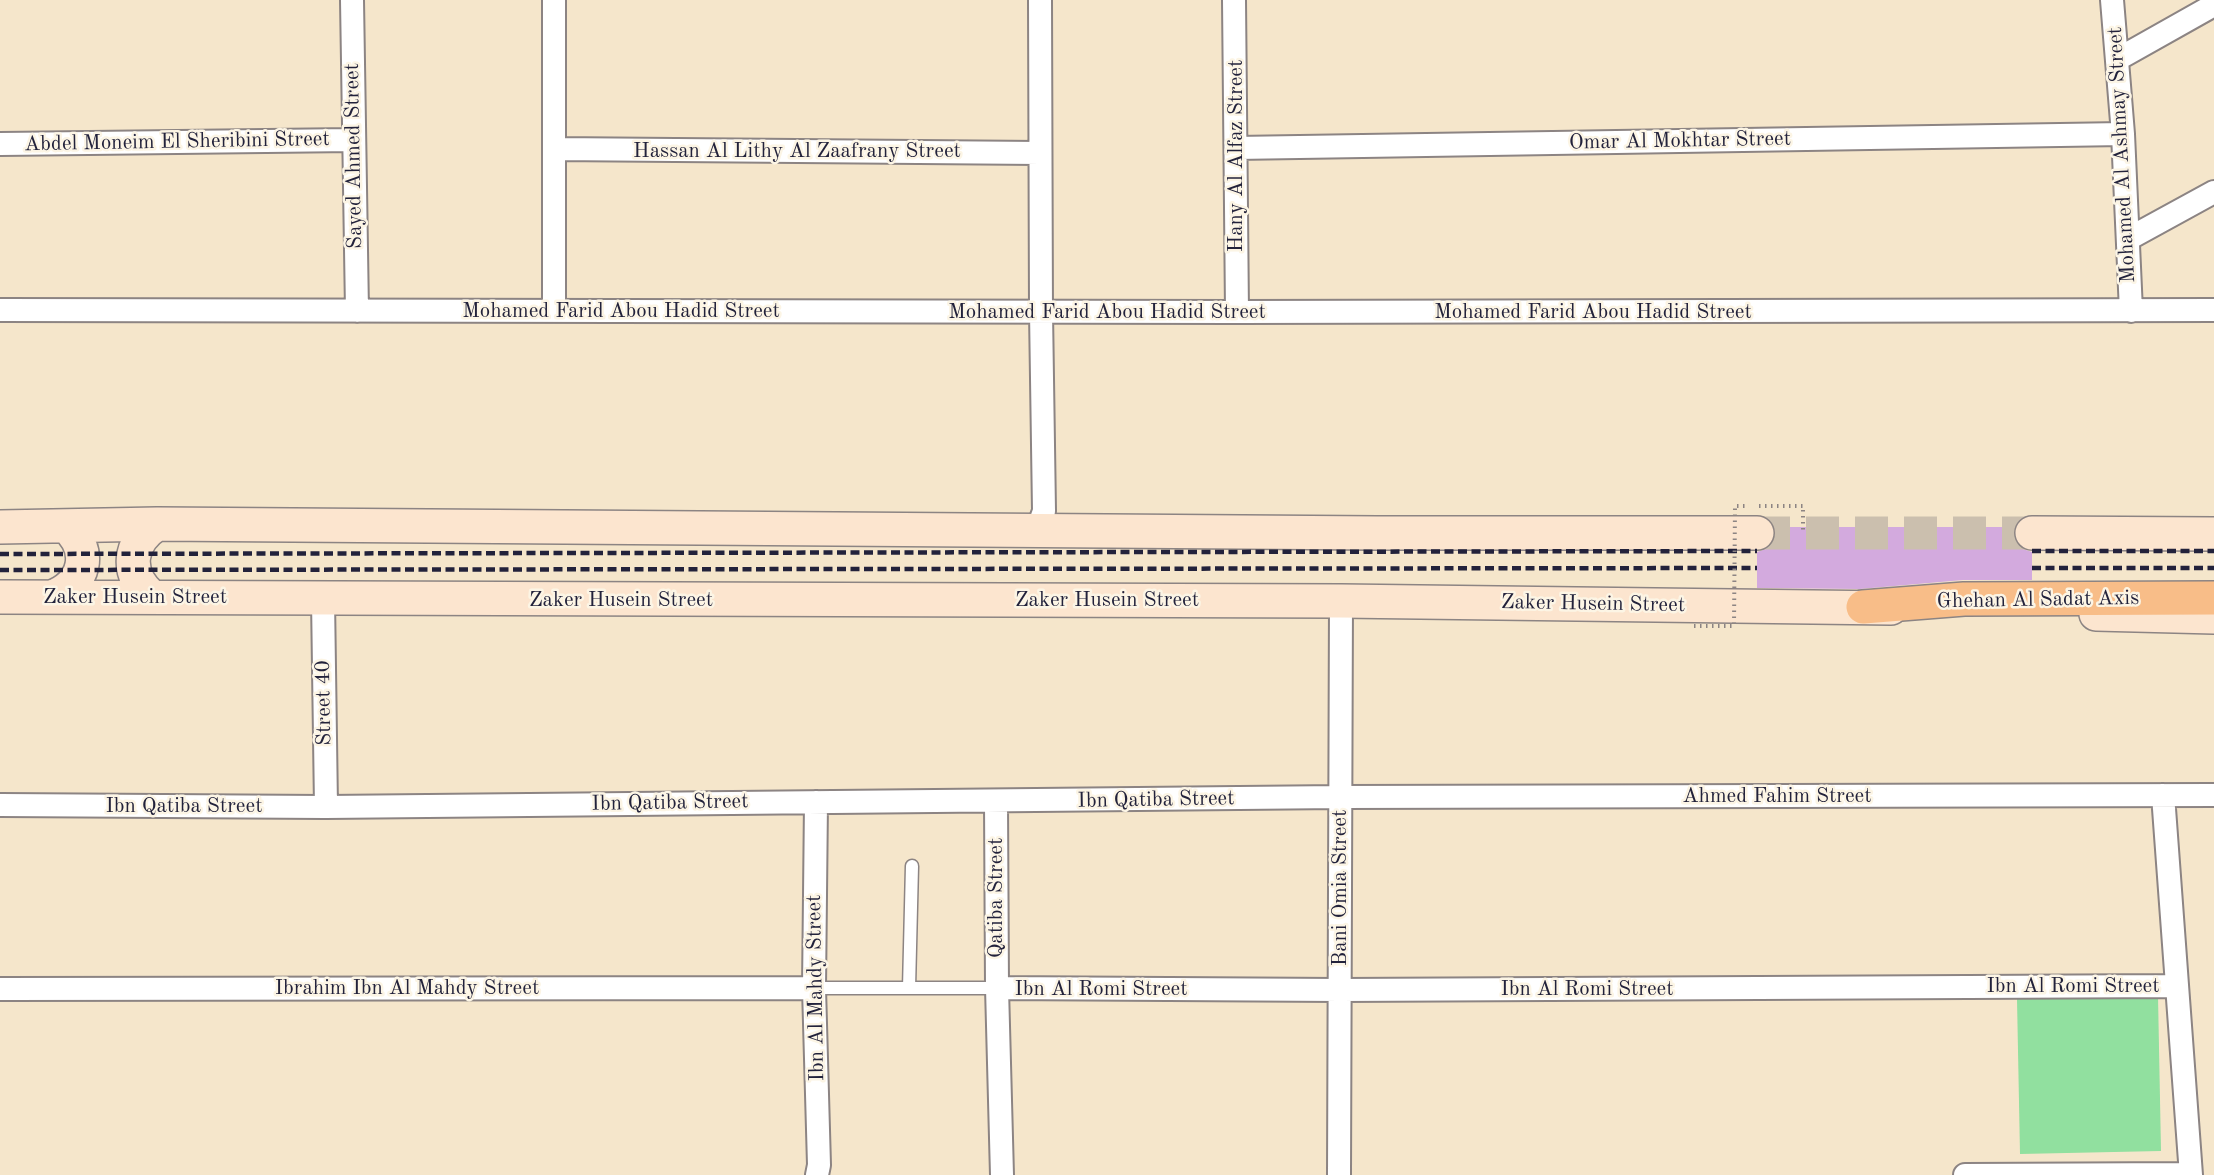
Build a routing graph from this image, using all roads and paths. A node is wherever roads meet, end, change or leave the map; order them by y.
1 (352, 0) edge
2 (554, 0) edge
3 (1040, 0) edge
4 (1234, 0) edge
5 (2112, 0) edge
6 (2214, 5) edge
7 (2118, 59) junction
8 (2123, 134) junction
9 (354, 140) junction
10 (0, 144) edge
11 (1236, 148) junction
12 (554, 149) junction
13 (1040, 153) junction
14 (2214, 192) edge
15 (2128, 239) junction
16 (0, 310) edge
17 (2214, 310) edge
18 (357, 311) junction
19 (554, 311) junction
20 (2130, 311) junction
21 (1041, 312) junction
22 (1237, 312) junction
23 (157, 524) junction
24 (66, 526) junction
25 (0, 527) edge
26 (1032, 531) junction
27 (1803, 532) dead end
28 (1757, 533) tunnel mouth
29 (2032, 533) tunnel mouth
30 (2214, 534) edge
31 (0, 597) edge
32 (52, 597) junction
33 (152, 597) junction
34 (2214, 598) edge
35 (323, 599) junction
36 (1341, 601) junction
37 (1863, 607) junction
38 (2214, 617) edge
39 (1694, 626) dead end
40 (2163, 795) junction
41 (2214, 795) edge
42 (1340, 797) junction
43 (816, 802) junction
44 (996, 802) junction
45 (0, 805) edge
46 (326, 807) junction
47 (912, 866) dead end
48 (2177, 986) junction
49 (814, 988) junction
50 (909, 988) junction
51 (996, 988) junction
52 (0, 989) edge
53 (1340, 990) junction
54 (821, 1172) edge
55 (2191, 1174) edge
56 (1002, 1175) edge
57 (1339, 1175) edge
58 (1965, 1175) edge

1 - 9 street, Sayed Ahmed Street
2 - 12 street
3 - 13 street
4 - 11 street, Hany Al Alfaz Street
5 - 7 street, Mohamed Al Ashmay Street
6 - 7 street
7 - 8 street, Mohamed Al Ashmay Street
8 - 11 street, Omar Al Mokhtar Street
8 - 15 street, Mohamed Al Ashmay Street
9 - 10 street, Abdel Moneim El Sheribini Street
9 - 18 street, Sayed Ahmed Street
11 - 22 street, Hany Al Alfaz Street
12 - 13 street, Hassan Al Lithy Al Zaafrany Street
12 - 19 street
13 - 21 street
14 - 15 street
15 - 20 street, Mohamed Al Ashmay Street
16 - 18 street, Mohamed Farid Abou Hadid Street
17 - 20 street, Mohamed Farid Abou Hadid Street
18 - 19 street, Mohamed Farid Abou Hadid Street
19 - 21 street, Mohamed Farid Abou Hadid Street
20 - 22 street, Mohamed Farid Abou Hadid Street
21 - 22 street, Mohamed Farid Abou Hadid Street
21 - 26 street
23 - 24 main road
23 - 26 main road
23 - 33 main road
24 - 25 main road
24 - 32 main road
26 - 28 main road
27 - 39 path, bridge
29 - 30 main road
31 - 32 main road, Zaker Husein Street
32 - 33 main road, Zaker Husein Street
33 - 35 main road, Zaker Husein Street
34 - 37 main road, Ghehan Al Sadat Axis
35 - 36 main road, Zaker Husein Street
35 - 46 street, Street 40
36 - 37 main road, Zaker Husein Street
36 - 42 street, Bani Omia Street
37 - 38 main road, Zaker Husein Street
40 - 41 street, Ahmed Fahim Street
40 - 42 street, Ahmed Fahim Street
40 - 48 street
42 - 44 street, Ibn Qatiba Street
42 - 53 street, Bani Omia Street
43 - 44 street, Ibn Qatiba Street
43 - 46 street, Ibn Qatiba Street
43 - 49 street, Ibn Al Mahdy Street
44 - 51 street, Qatiba Street
45 - 46 street, Ibn Qatiba Street
47 - 50 lane
48 - 53 street, Ibn Al Romi Street
48 - 55 street
49 - 50 lane
49 - 52 street, Ibrahim Ibn Al Mahdy Street
49 - 54 street, Ibn Al Mahdy Street
50 - 51 lane
51 - 53 street, Ibn Al Romi Street
51 - 56 street, Qatiba Street
53 - 57 street, Bani Omia Street
55 - 58 street

